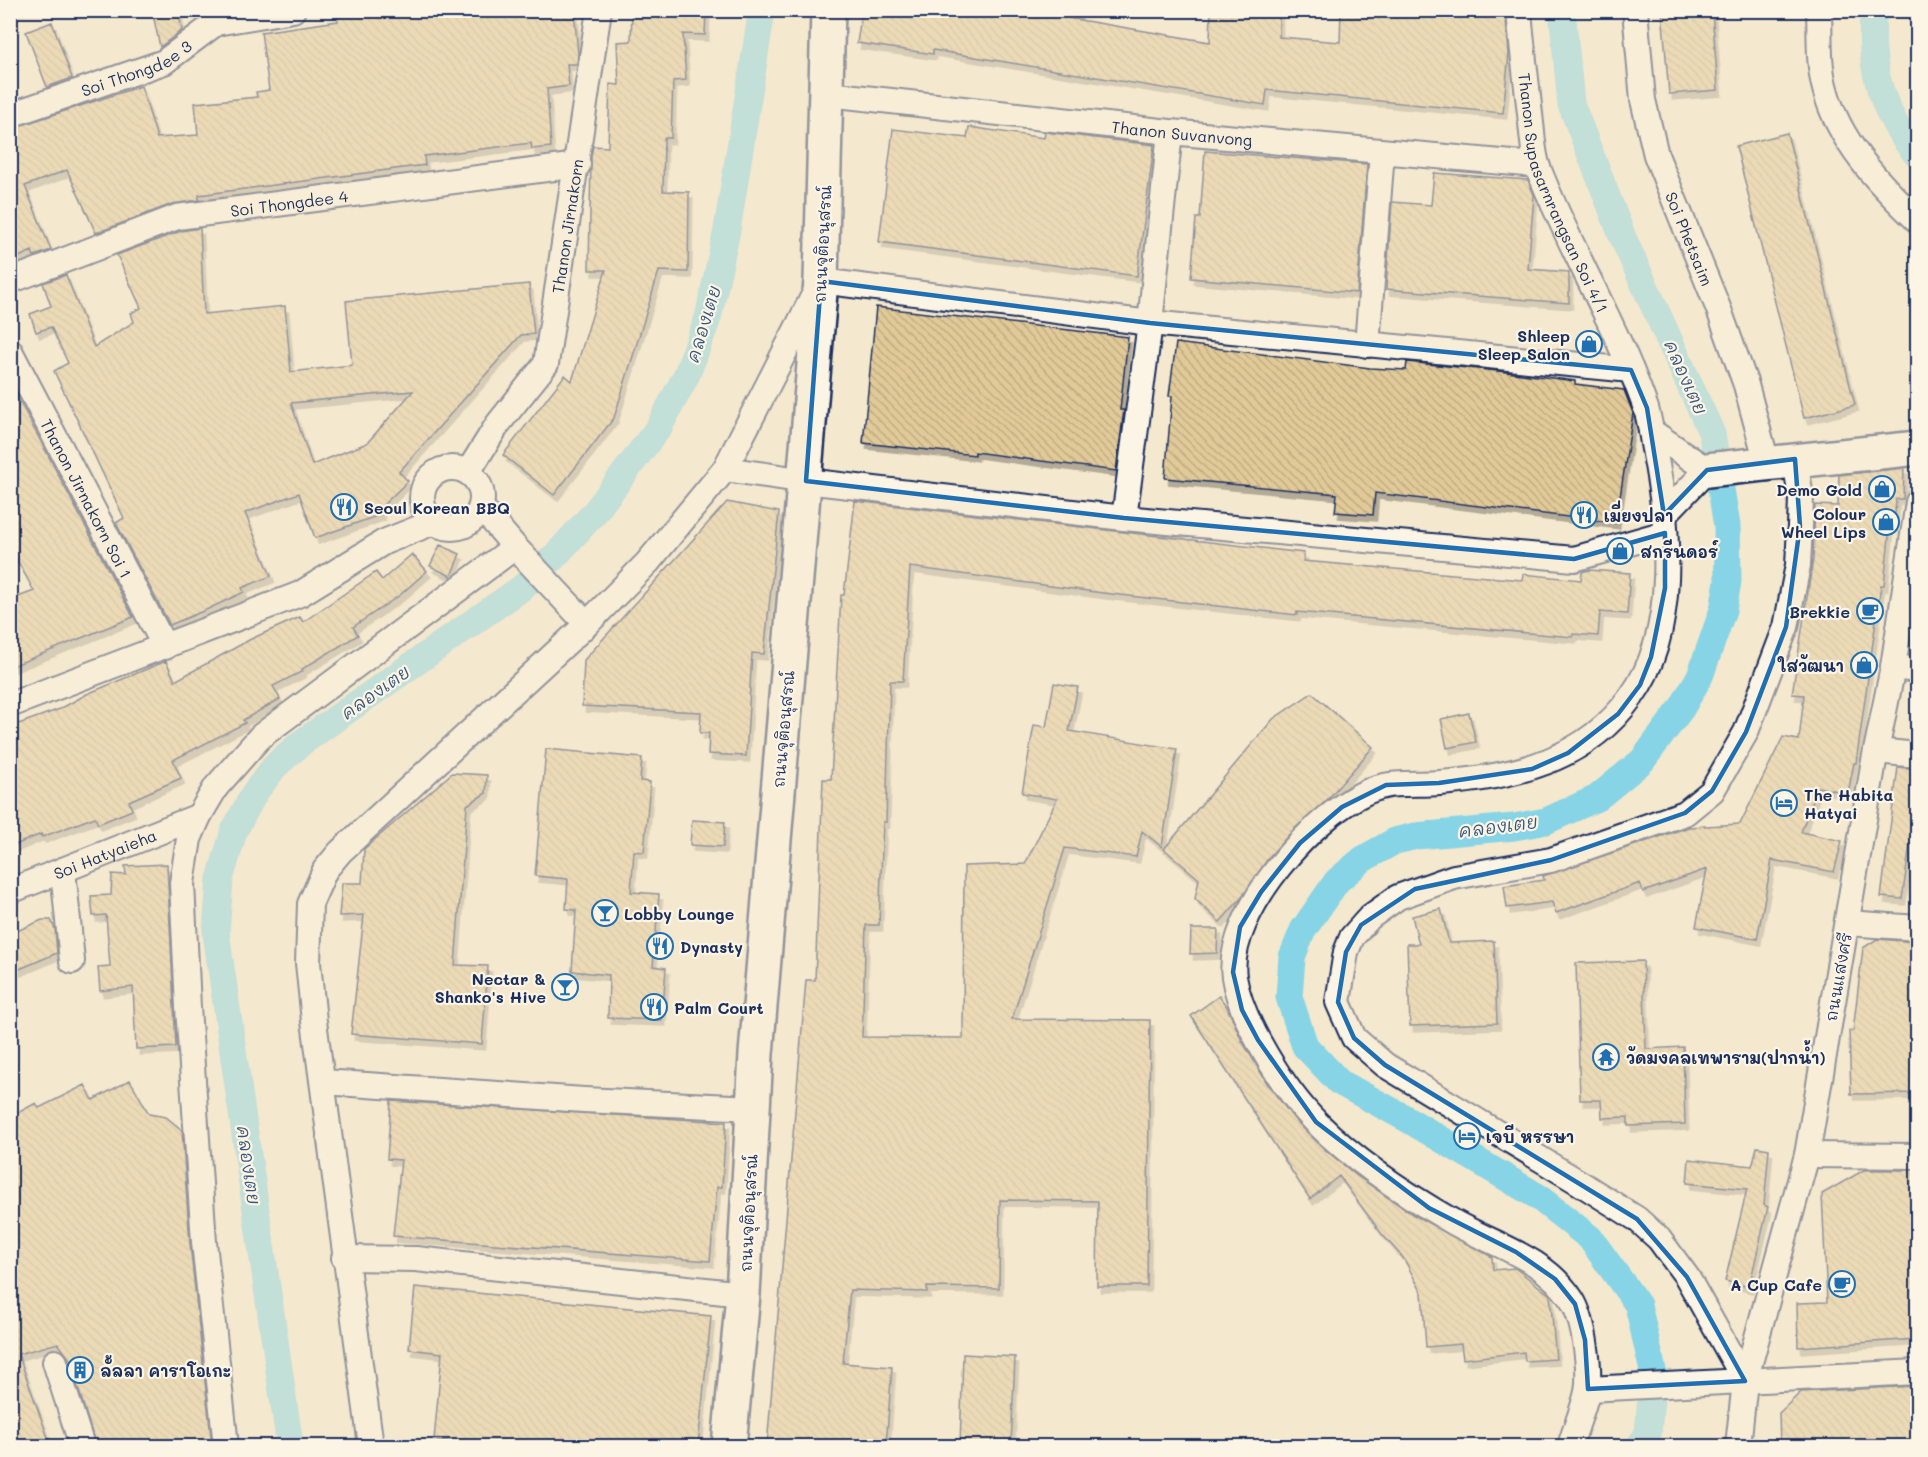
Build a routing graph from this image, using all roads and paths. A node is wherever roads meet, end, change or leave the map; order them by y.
1 (293, 10) edge
2 (599, 10) edge
3 (828, 10) edge
4 (1519, 10) edge
5 (1635, 10) edge
6 (1819, 10) edge
7 (828, 94) junction
8 (10, 115) edge
9 (1170, 132) junction
10 (1382, 152) junction
11 (578, 165) junction
12 (1536, 165) junction
13 (1917, 221) edge
14 (821, 280) junction
15 (10, 281) edge
16 (1150, 323) junction
17 (1367, 345) junction
18 (10, 351) edge
19 (1631, 370) junction
20 (1651, 431) junction
21 (1917, 448) edge
22 (1772, 462) junction
23 (458, 469) junction
24 (725, 469) junction
25 (1707, 470) junction
26 (806, 481) junction
27 (422, 496) junction
28 (1917, 502) edge
29 (481, 507) junction
30 (1124, 518) junction
31 (434, 522) junction
32 (1664, 524) junction
33 (462, 527) junction
34 (384, 542) junction
35 (515, 547) junction
36 (1913, 563) edge
37 (580, 617) junction
38 (165, 647) junction
39 (1893, 667) junction
40 (1917, 670) edge
41 (10, 705) edge
42 (1876, 751) junction
43 (1917, 755) edge
44 (199, 816) junction
45 (63, 870) junction
46 (10, 891) edge
47 (1847, 923) junction
48 (1917, 928) edge
49 (72, 961) dead end
50 (323, 1082) junction
51 (753, 1108) junction
52 (1807, 1155) junction
53 (1917, 1156) edge
54 (345, 1258) junction
55 (743, 1294) junction
56 (55, 1362) dead end
57 (1917, 1372) edge
58 (1745, 1381) junction
59 (1588, 1389) junction
60 (82, 1446) edge
61 (226, 1446) edge
62 (371, 1446) edge
63 (729, 1446) edge
64 (1570, 1446) edge
65 (1738, 1446) edge

1 - 8 street, Soi Thongdee 3
2 - 11 street, Thanon Jirnakorn
3 - 7 street, ถนนจุติอนุสรณ์
4 - 12 street, Thanon Supasarnrangsan Soi 4/1
5 - 22 street, Soi Phetsaim
6 - 13 street
7 - 9 street, Thanon Suvanvong
7 - 14 street, ถนนจุติอนุสรณ์
9 - 10 street, Thanon Suvanvong
9 - 16 street
10 - 12 street, Thanon Suvanvong
10 - 17 street
11 - 15 street, Soi Thongdee 4
11 - 23 street, Thanon Jirnakorn
12 - 19 street, Thanon Supasarnrangsan Soi 4/1
14 - 16 street
14 - 24 street
14 - 26 street, ถนนจุติอนุสรณ์
16 - 17 street
16 - 30 street
17 - 19 street
18 - 38 street, Thanon Jirnakorn Soi 1
19 - 20 street, Thanon Supasarnrangsan Soi 4/1
20 - 25 street
20 - 32 street, Thanon Supasarnrangsan Soi 4/1
21 - 22 street
22 - 25 street
22 - 58 street, Soi Phetsaim
23 - 27 street
23 - 29 street
24 - 26 street
24 - 37 street
25 - 32 street
26 - 30 street
26 - 51 street, ถนนจุติอนุสรณ์
27 - 31 street
27 - 34 street
28 - 36 street, ถนนเเสงศรี
29 - 33 street
29 - 35 street
30 - 32 street
31 - 33 street
31 - 34 street
32 - 59 street, Thanon Supasarnrangsan Soi 4/1
33 - 35 street
34 - 38 street
35 - 37 street
35 - 44 street
36 - 39 street, ถนนเเสงศรี
37 - 50 street
38 - 41 street
39 - 40 street
39 - 42 street, ถนนเเสงศรี
42 - 43 street
42 - 47 street, ถนนเเสงศรี
44 - 45 street, Soi Hatyaieha
44 - 61 street
45 - 46 street, Soi Hatyaieha
45 - 49 street
47 - 48 street
47 - 52 street, ถนนเเสงศรี
50 - 51 street
50 - 54 street
51 - 55 street, ถนนจุติอนุสรณ์
52 - 53 street
52 - 58 street, ถนนเเสงศรี
54 - 55 street
54 - 62 street
55 - 63 street, ถนนจุติอนุสรณ์
56 - 60 street
57 - 58 street
58 - 59 street
58 - 65 street, ถนนเเสงศรี
59 - 64 street

